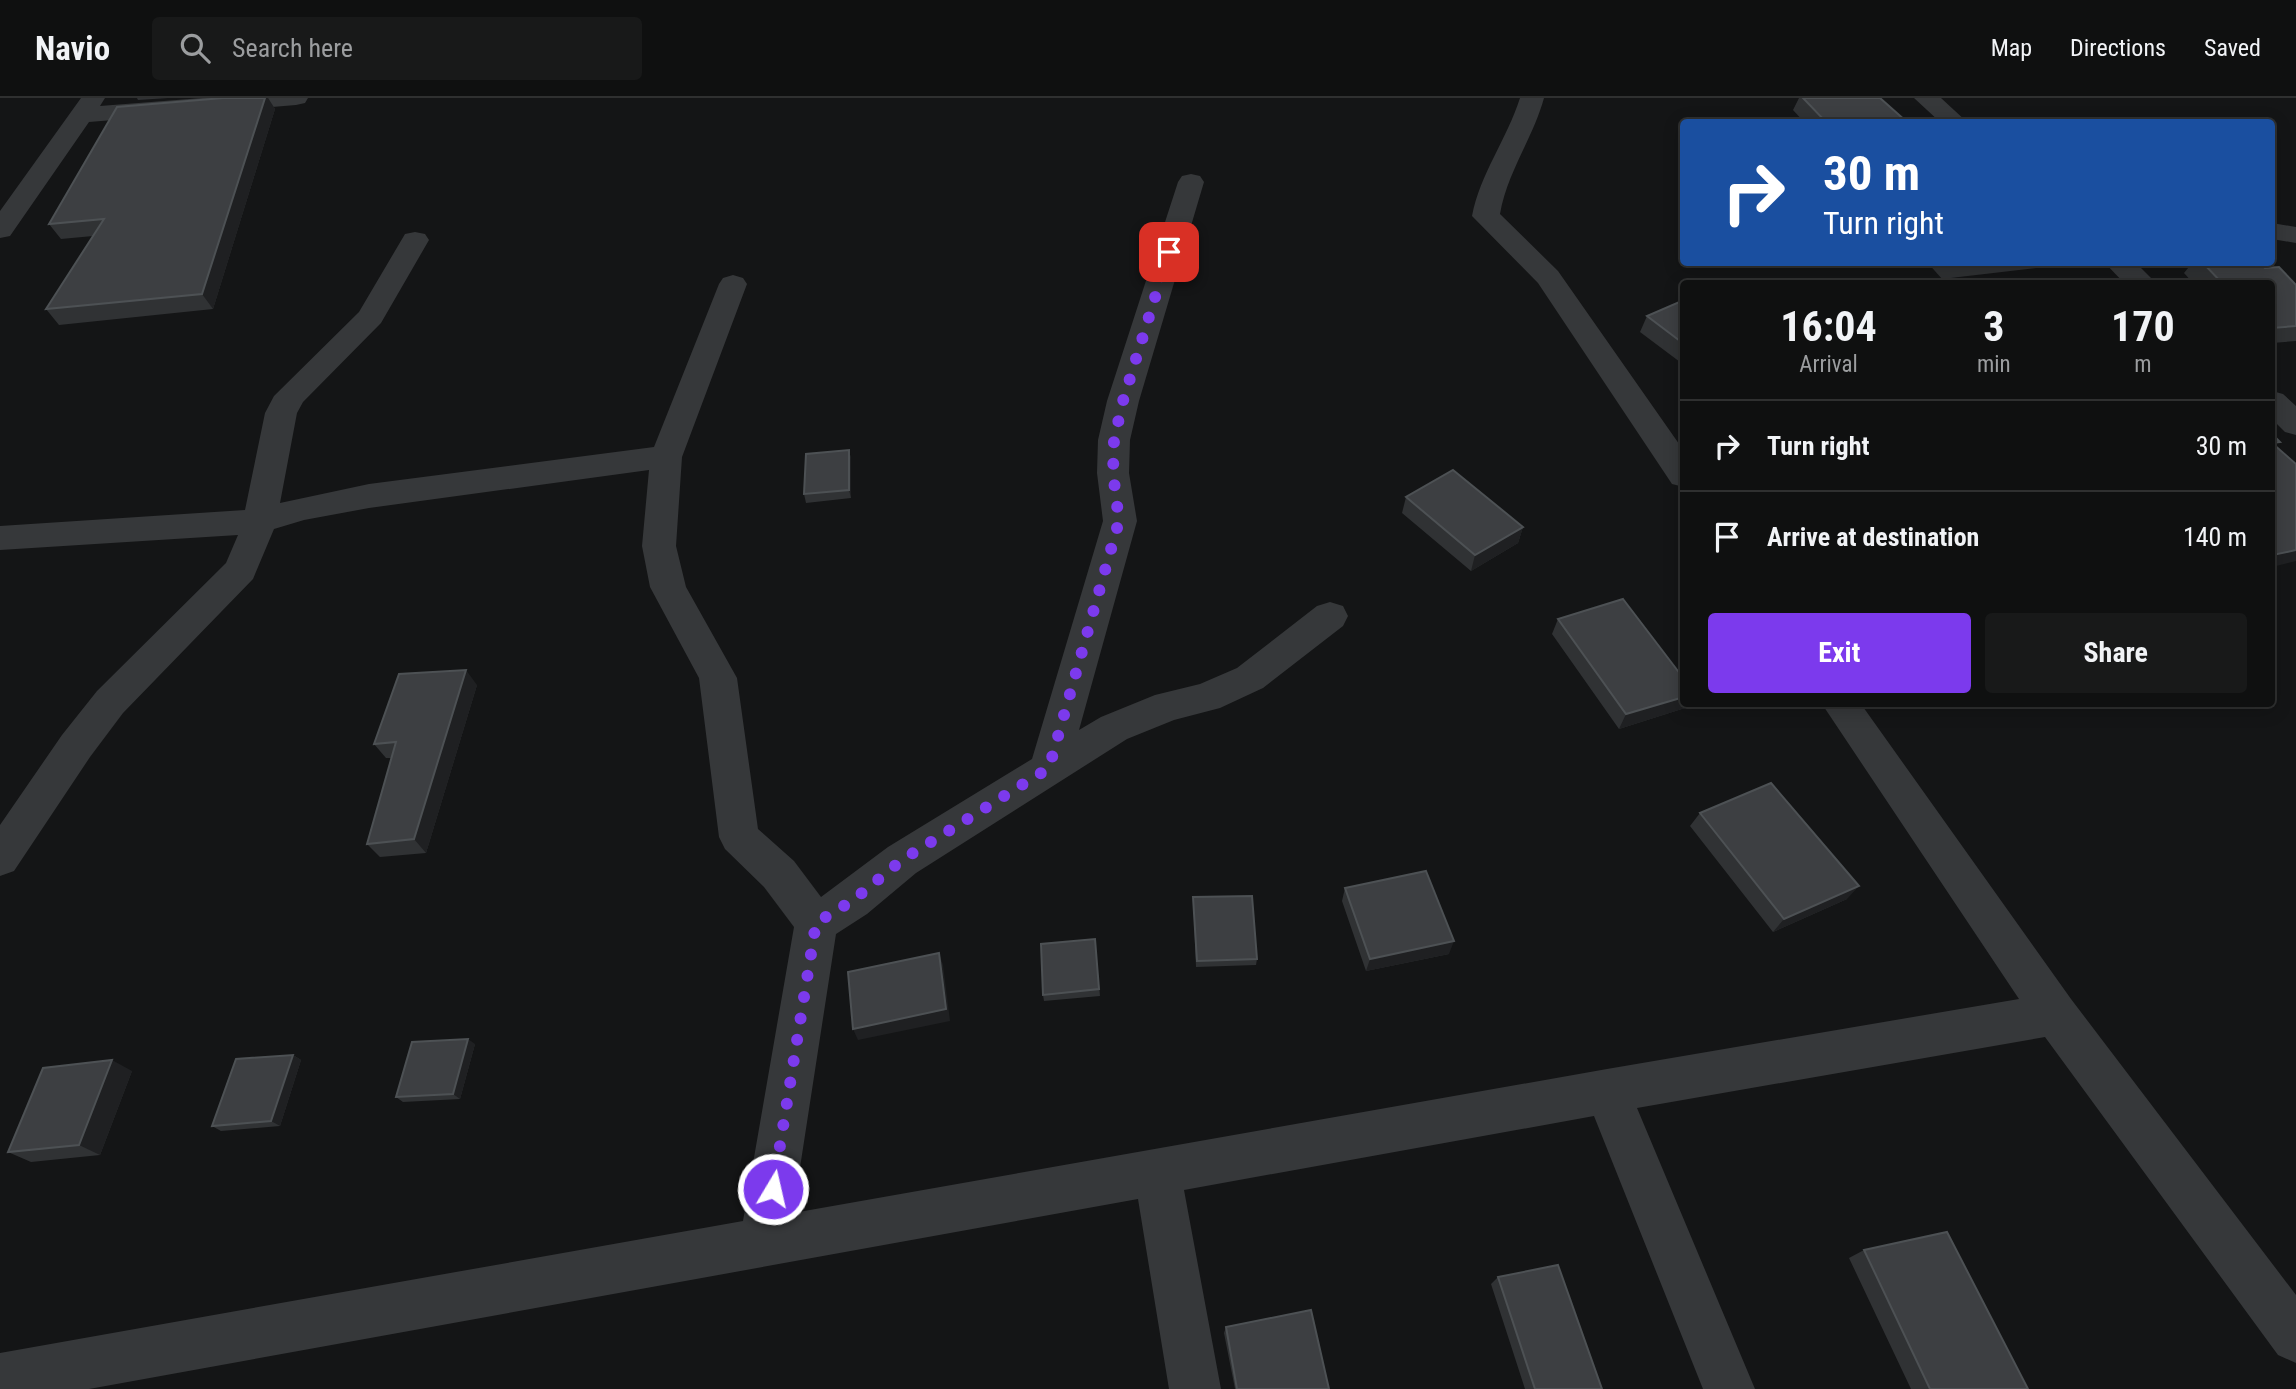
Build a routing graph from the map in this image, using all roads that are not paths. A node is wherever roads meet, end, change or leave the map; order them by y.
1 (296, 98) edge
2 (1532, 98) edge
3 (1926, 98) edge
4 (87, 106) edge
5 (1950, 119) edge
6 (1191, 182) dead end
7 (0, 230) edge
8 (2275, 232) edge
9 (2296, 234) edge
10 (415, 240) dead end
11 (2123, 266) edge
12 (2138, 280) edge
13 (733, 284) dead end
14 (2275, 404) edge
15 (2296, 424) edge
16 (666, 457) junction
17 (1680, 469) edge
18 (260, 521) junction
19 (0, 538) edge
20 (1330, 616) dead end
21 (1843, 707) edge
22 (1049, 768) junction
23 (0, 858) edge
24 (816, 923) junction
25 (2055, 1014) junction
26 (1607, 1091) junction
27 (1157, 1172) junction
28 (764, 1242) junction
29 (2296, 1337) edge
30 (0, 1379) edge
31 (1195, 1389) edge
32 (1729, 1389) edge

1 - 4 street
2 - 17 street
3 - 5 street
4 - 7 street
6 - 22 street
8 - 9 street
10 - 18 street
11 - 12 street
13 - 16 street
14 - 15 street
16 - 18 street
16 - 24 street
18 - 19 street
18 - 23 street
20 - 22 street
21 - 25 street
22 - 24 street
24 - 28 street
25 - 26 street
25 - 29 street
26 - 27 street
26 - 32 street
27 - 28 street
27 - 31 street
28 - 30 street

